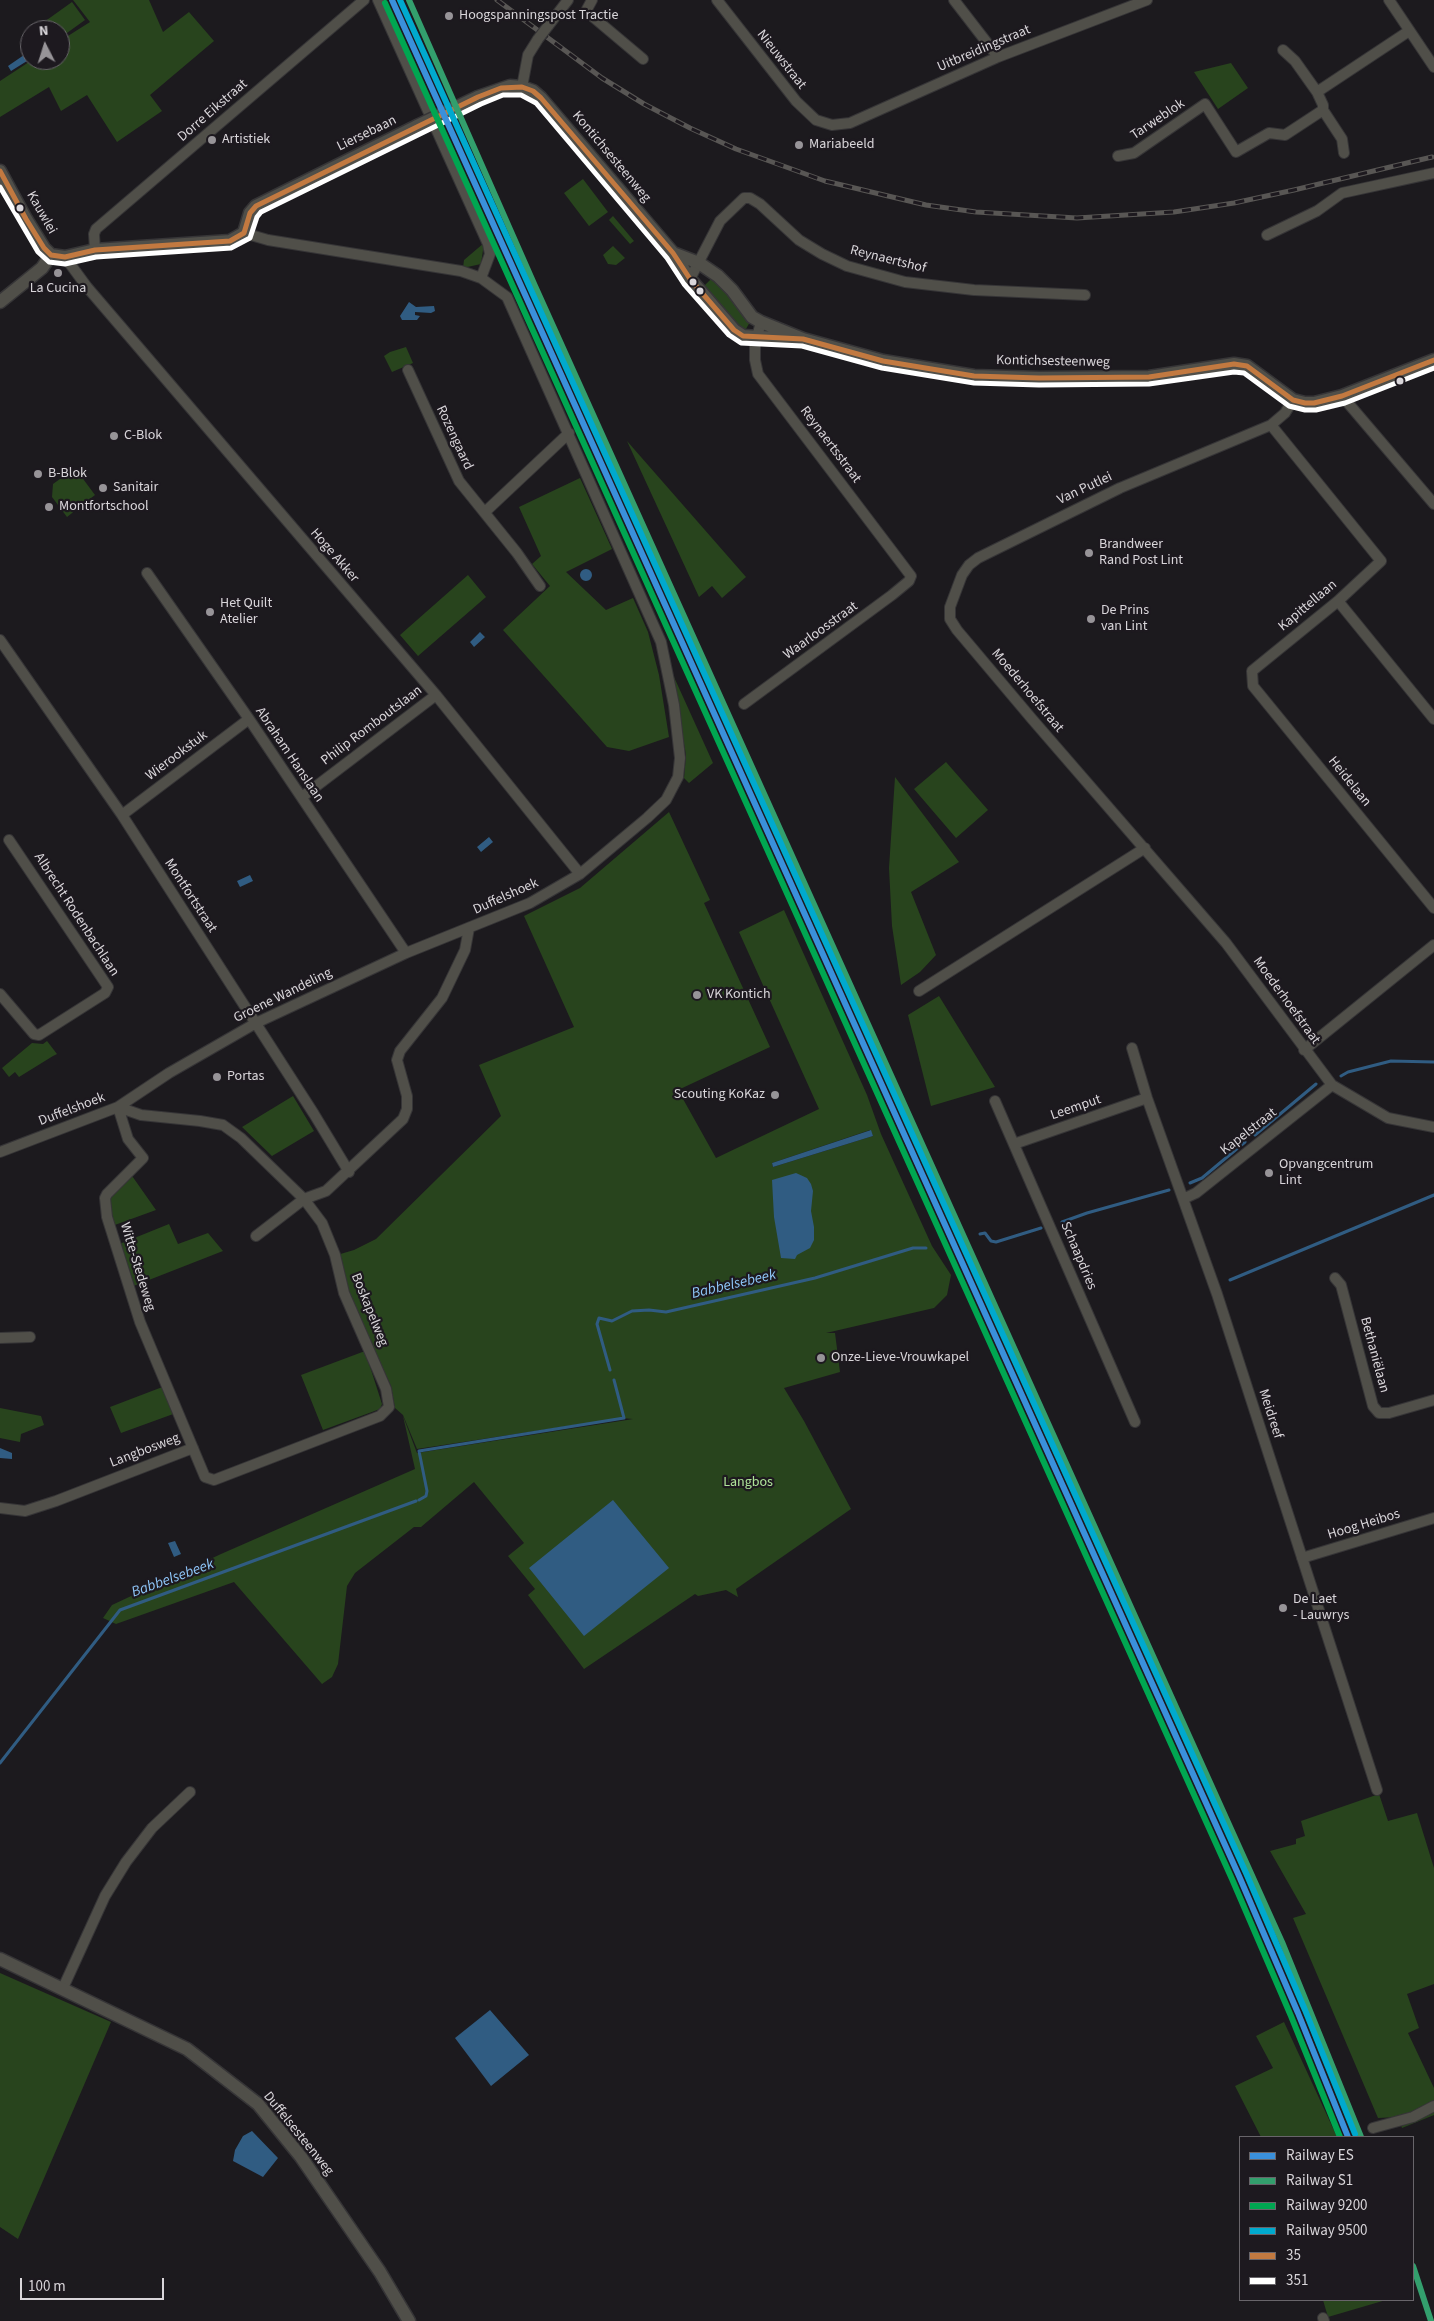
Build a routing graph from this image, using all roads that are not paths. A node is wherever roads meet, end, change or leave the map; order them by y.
1 (364, 0) edge
2 (378, 0) edge
3 (568, 0) edge
4 (592, 0) edge
5 (717, 0) edge
6 (954, 0) edge
7 (1147, 0) edge
8 (1389, 0) edge
9 (1131, 2) edge
10 (1409, 31) junction
11 (1283, 50) dead end
12 (998, 57) junction
13 (644, 60) dead end
14 (1434, 67) edge
15 (522, 87) junction
16 (1317, 92) junction
17 (1323, 110) junction
18 (832, 125) joint
19 (1344, 153) dead end
20 (1118, 156) dead end
21 (0, 171) edge
22 (1434, 173) edge
23 (244, 233) junction
24 (1267, 235) dead end
25 (95, 250) junction
26 (673, 252) junction
27 (51, 255) junction
28 (66, 256) junction
29 (698, 263) junction
30 (481, 278) junction
31 (690, 278) junction
32 (1085, 295) dead end
33 (0, 302) edge
34 (761, 322) junction
35 (756, 338) junction
36 (803, 339) junction
37 (1434, 360) edge
38 (408, 370) dead end
39 (1342, 396) junction
40 (1293, 400) junction
41 (1272, 425) junction
42 (569, 434) junction
43 (1434, 504) edge
44 (485, 512) junction
45 (147, 574) dead end
46 (910, 576) joint
47 (540, 586) dead end
48 (1338, 601) junction
49 (950, 619) joint
50 (0, 640) edge
51 (1252, 671) joint
52 (436, 695) junction
53 (744, 704) dead end
54 (249, 719) junction
55 (1434, 719) edge
56 (302, 797) junction
57 (122, 815) junction
58 (9, 840) dead end
59 (1145, 848) junction
60 (580, 874) junction
61 (1434, 908) edge
62 (469, 928) junction
63 (1434, 946) edge
64 (406, 953) junction
65 (919, 991) dead end
66 (0, 994) edge
67 (256, 1023) junction
68 (1132, 1048) dead end
69 (1304, 1050) junction
70 (1332, 1085) junction
71 (1147, 1098) junction
72 (996, 1101) dead end
73 (118, 1107) junction
74 (1434, 1128) edge
75 (1014, 1144) junction
76 (0, 1152) edge
77 (348, 1172) junction
78 (304, 1199) junction
79 (1183, 1199) junction
80 (256, 1236) dead end
81 (1335, 1278) dead end
82 (30, 1337) dead end
83 (0, 1338) edge
84 (1434, 1400) edge
85 (390, 1406) joint
86 (1135, 1422) dead end
87 (192, 1448) junction
88 (0, 1508) edge
89 (1434, 1518) edge
90 (1302, 1558) junction
91 (1377, 1790) dead end
92 (190, 1792) dead end
93 (0, 1959) edge
94 (63, 1988) junction
95 (1434, 2106) edge
96 (1373, 2128) dead end
97 (409, 2321) edge

1 - 25 street, Dorre Eikstraat
2 - 30 street
3 - 15 street, bridge
4 - 13 street
5 - 18 street, Nieuwstraat
6 - 12 street
7 - 9 street, Uitbreidingstraat
8 - 10 street
9 - 12 street, Uitbreidingstraat
10 - 14 street
10 - 16 street
11 - 16 street
12 - 18 street, Uitbreidingstraat
15 - 23 street, Liersebaan, bridge
15 - 26 street, Kontichsesteenweg
16 - 17 street
17 - 19 street
17 - 20 street, Tarweblok
21 - 27 street, Kauwlei
22 - 24 street
23 - 25 street
23 - 30 street
25 - 28 street
26 - 29 street, Kontichsesteenweg
26 - 31 street, Kontichsesteenweg
27 - 28 street, Kauwlei
27 - 33 street
28 - 52 street, Hoge Akker
29 - 31 street, Reynaertshof
29 - 32 street, Reynaertshof
29 - 34 street, Kontichsesteenweg
30 - 42 street, Duffelshoek
31 - 35 street, Kontichsesteenweg
34 - 35 street, Reynaertsstraat
34 - 36 street, Kontichsesteenweg
35 - 36 street, Kontichsesteenweg
35 - 46 street, Reynaertsstraat
36 - 40 street, Kontichsesteenweg
37 - 39 street
38 - 44 street, Rozengaard
39 - 40 street
39 - 43 street
40 - 41 street, Van Putlei
41 - 48 street, Kapittellaan
41 - 49 street, Van Putlei
42 - 44 street
42 - 60 street, Duffelshoek
44 - 47 street, Rozengaard
45 - 54 street, Abraham Hanslaan
46 - 53 street, Waarloosstraat
48 - 51 street, Kapittellaan
48 - 55 street
49 - 59 street, Moederhoefstraat
50 - 57 street, Montfortstraat
51 - 61 street, Heidelaan
52 - 56 street, Philip Romboutslaan
52 - 60 street, Hoge Akker
54 - 56 street, Abraham Hanslaan
54 - 57 street, Wierookstuk
56 - 64 street, Abraham Hanslaan
57 - 67 street, Montfortstraat
58 - 66 street, Albrecht Rodenbachlaan
59 - 65 street
59 - 69 street, Moederhoefstraat
60 - 62 street, Duffelshoek
62 - 64 street, Groene Wandeling
62 - 77 street, Duffelshoek
63 - 69 street
64 - 67 street, Groene Wandeling
67 - 73 street, Groene Wandeling
67 - 77 street, Montfortstraat
68 - 71 street, Meidreef
69 - 70 street, Moederhoefstraat
70 - 74 street, Moederhoefstraat
70 - 79 street, Kapelstraat
71 - 75 street, Leemput
71 - 79 street, Meidreef
72 - 75 street, Schaapdries
73 - 76 street, Duffelshoek
73 - 78 street, Duffelshoek
73 - 87 street, Witte-Stedeweg
75 - 86 street, Schaapdries
77 - 78 street, Duffelshoek
78 - 80 street, Duffelshoek
78 - 85 street, Boskapelweg
79 - 90 street, Meidreef
81 - 84 street, Bethaniëlaan
82 - 83 street
85 - 87 street, Langbosweg
87 - 88 street, Langbosweg
89 - 90 street, Hoog Heibos
90 - 91 street, Meidreef
92 - 94 street
93 - 94 street, Duffelsesteenweg
94 - 97 street, Duffelsesteenweg
95 - 96 street

